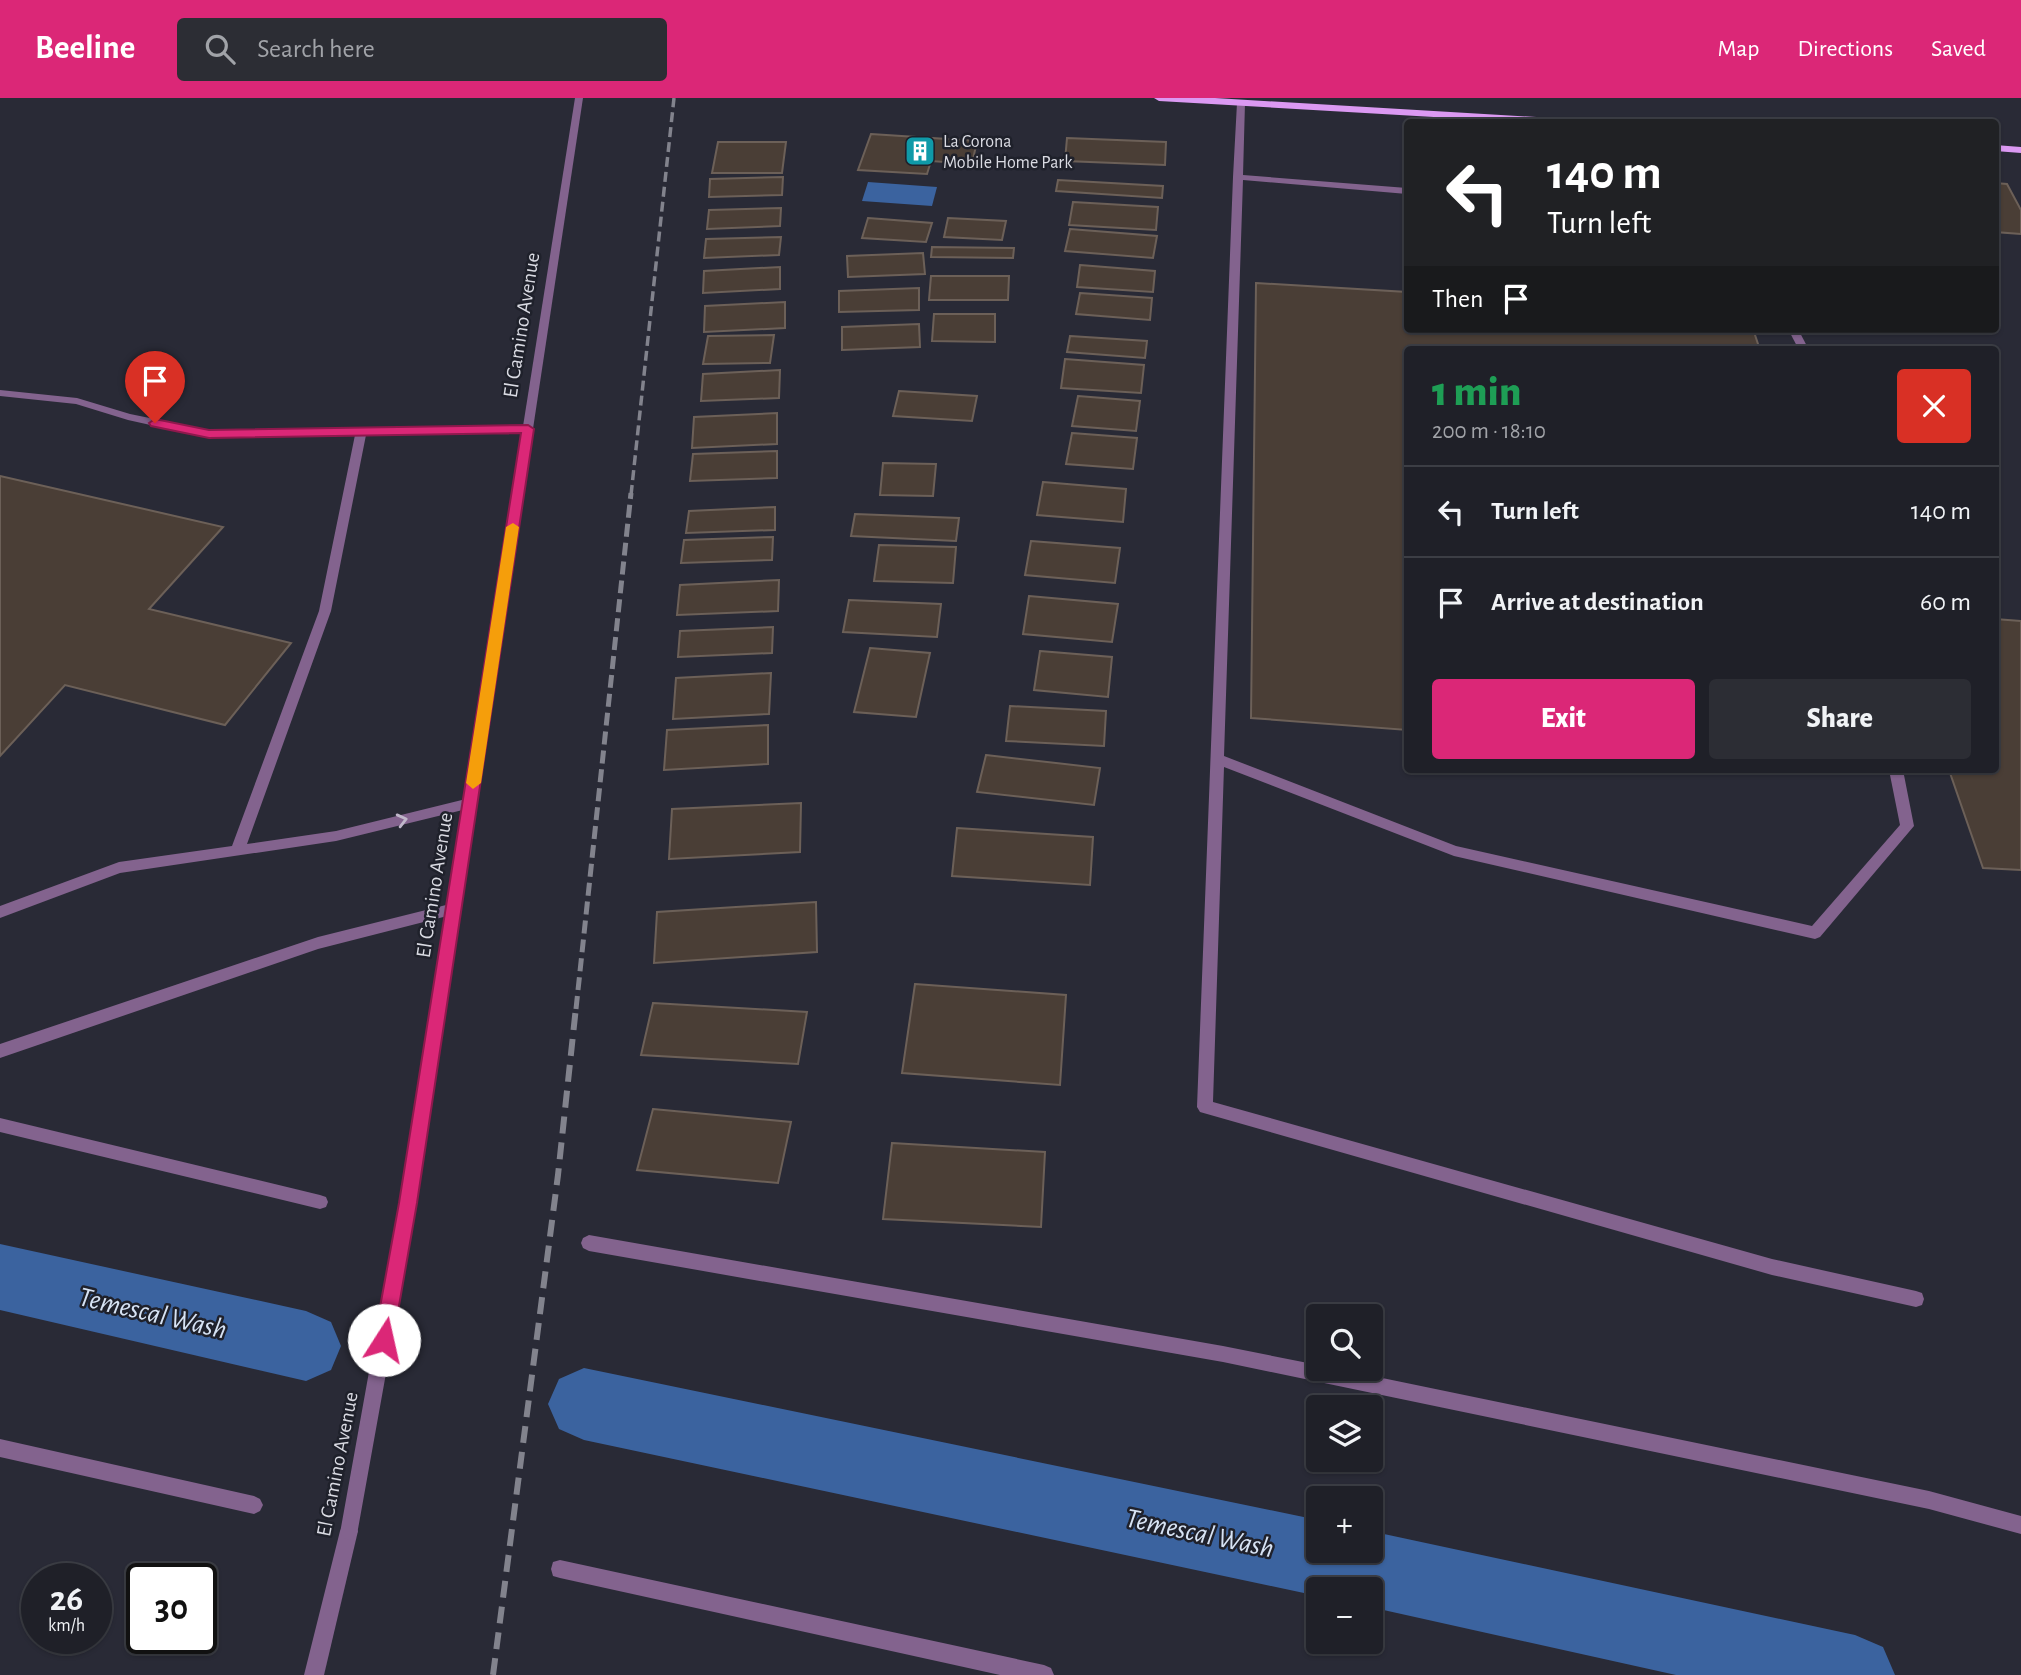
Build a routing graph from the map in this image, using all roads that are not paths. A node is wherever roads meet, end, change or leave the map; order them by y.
1 (579, 98) edge
2 (1159, 98) edge
3 (1241, 103) junction
4 (1517, 119) edge
5 (1999, 148) edge
6 (2021, 150) edge
7 (1238, 177) junction
8 (1404, 191) edge
9 (0, 394) edge
10 (528, 429) junction
11 (361, 432) junction
12 (1217, 759) junction
13 (1897, 773) edge
14 (470, 803) junction
15 (237, 851) junction
16 (454, 909) junction
17 (0, 912) edge
18 (0, 1051) edge
19 (0, 1125) edge
20 (320, 1202) dead end
21 (589, 1243) dead end
22 (1916, 1299) dead end
23 (0, 1448) edge
24 (254, 1505) dead end
25 (2021, 1525) edge
26 (560, 1569) dead end
27 (314, 1675) edge
28 (1044, 1675) edge

1 - 10 street, El Camino Avenue
2 - 3 main road
3 - 4 main road
3 - 7 street
5 - 6 main road
7 - 8 street
7 - 12 street
9 - 11 street
10 - 11 street
10 - 14 street, El Camino Avenue
11 - 15 street
12 - 13 street
12 - 22 street
15 -> 14 street
14 - 16 street, El Camino Avenue
15 - 17 street
16 - 18 street
16 - 27 street, El Camino Avenue, bridge
19 - 20 street
21 - 25 street
23 - 24 street
26 - 28 street

